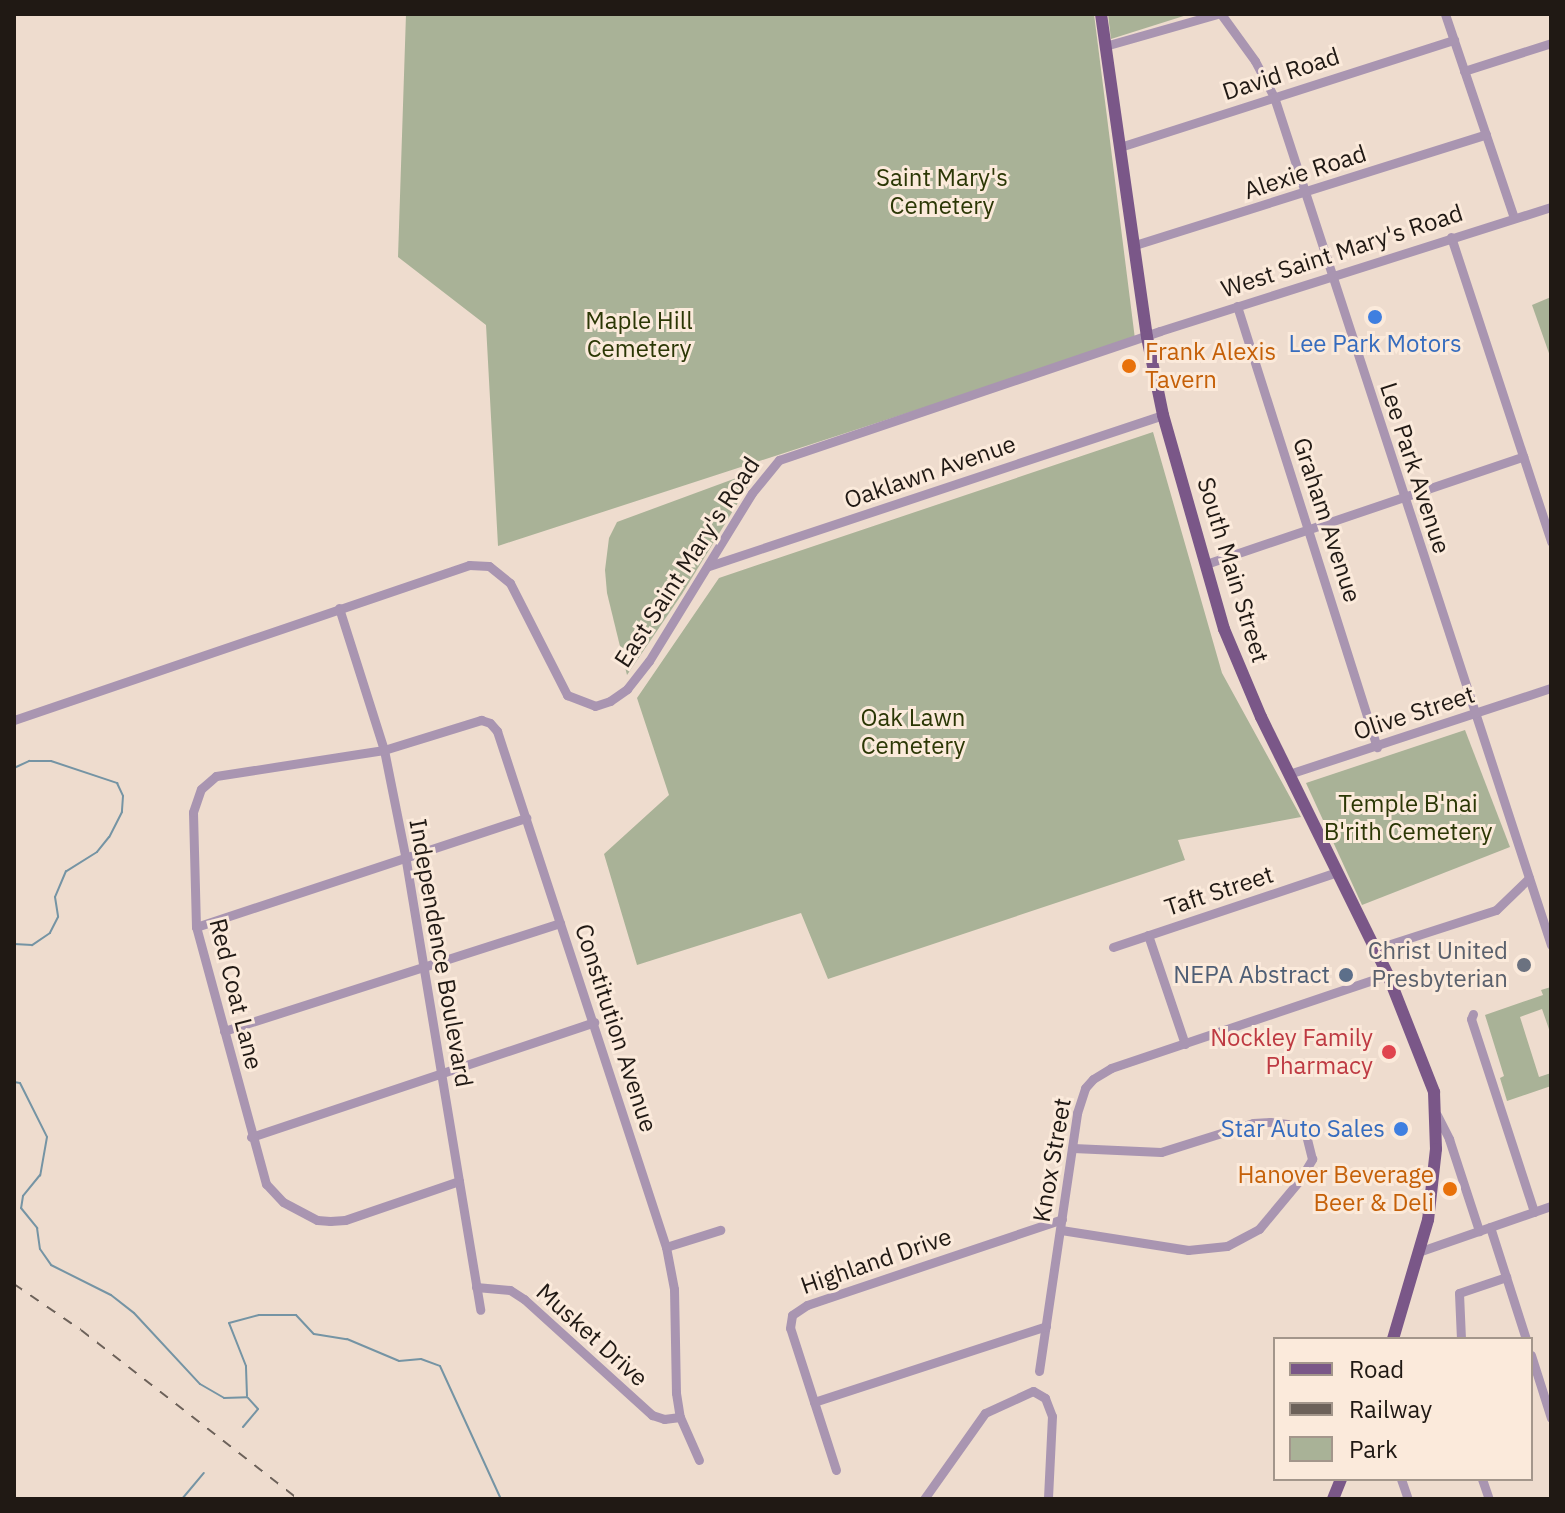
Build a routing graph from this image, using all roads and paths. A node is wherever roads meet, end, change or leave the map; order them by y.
1 (1101, 14) edge
2 (1219, 14) edge
3 (1445, 14) edge
4 (1454, 40) junction
5 (1551, 43) edge
6 (1105, 46) junction
7 (1464, 71) junction
8 (1274, 97) junction
9 (1486, 134) junction
10 (1120, 147) junction
11 (1305, 193) junction
12 (1551, 207) edge
13 (1514, 218) junction
14 (1451, 237) junction
15 (1135, 245) junction
16 (1331, 277) junction
17 (1237, 306) junction
18 (1147, 337) junction
19 (1163, 415) junction
20 (1523, 457) junction
21 (1403, 498) junction
22 (1309, 529) junction
23 (1551, 542) edge
24 (1206, 564) junction
25 (709, 566) junction
26 (339, 608) junction
27 (1551, 688) edge
28 (1474, 715) junction
29 (14, 720) edge
30 (1377, 747) junction
31 (384, 750) junction
32 (1289, 774) junction
33 (526, 818) junction
34 (405, 855) junction
35 (1337, 872) junction
36 (1529, 878) junction
37 (560, 923) junction
38 (196, 927) junction
39 (1148, 935) junction
40 (1551, 945) edge
41 (1113, 947) dead end
42 (1375, 949) junction
43 (423, 964) junction
44 (1388, 975) junction
45 (1473, 1014) dead end
46 (594, 1022) junction
47 (224, 1031) junction
48 (1185, 1044) junction
49 (442, 1075) junction
50 (1437, 1115) junction
51 (251, 1137) junction
52 (1073, 1148) junction
53 (459, 1181) junction
54 (1551, 1206) edge
55 (1534, 1212) junction
56 (1062, 1219) junction
57 (1490, 1227) junction
58 (720, 1230) dead end
59 (1061, 1230) junction
60 (1479, 1231) junction
61 (666, 1247) junction
62 (1421, 1251) junction
63 (1506, 1277) junction
64 (476, 1287) junction
65 (480, 1310) dead end
66 (1046, 1326) junction
67 (1394, 1337) edge
68 (1461, 1337) edge
69 (1525, 1337) edge
70 (1533, 1361) edge
71 (1039, 1371) dead end
72 (814, 1402) junction
73 (680, 1417) junction
74 (1551, 1418) edge
75 (699, 1460) dead end
76 (836, 1470) dead end
77 (924, 1499) edge
78 (1048, 1499) edge

1 - 6 main road, South Main Street
2 - 6 street
2 - 8 street, Lee Park Avenue
3 - 4 street
4 - 7 street
4 - 8 street, David Road
5 - 7 street
6 - 10 main road, South Main Street
7 - 9 street
8 - 10 street, David Road
8 - 11 street, Lee Park Avenue
9 - 11 street, Alexie Road
9 - 13 street
10 - 15 main road, South Main Street
11 - 15 street, Alexie Road
11 - 16 street, Lee Park Avenue
12 - 13 street, West Saint Mary's Road
13 - 14 street, West Saint Mary's Road
14 - 16 street, West Saint Mary's Road
14 - 20 street
15 - 18 main road, South Main Street
16 - 17 street, West Saint Mary's Road
16 - 21 street, Lee Park Avenue
17 - 18 street, West Saint Mary's Road
17 - 22 street, Graham Avenue
18 - 19 main road, South Main Street
18 - 25 street, East Saint Mary's Road
19 - 24 main road, South Main Street
19 - 25 street, Oaklawn Avenue
20 - 21 street
20 - 23 street
21 - 22 street
21 - 28 street, Lee Park Avenue
22 - 24 street
22 - 30 street, Graham Avenue
24 - 32 main road, South Main Street
25 - 26 street, East Saint Mary's Road
26 - 29 street, East Saint Mary's Road
26 - 31 street, Independence Boulevard
27 - 28 street, Olive Street
28 - 30 street, Olive Street
28 - 36 street, Lee Park Avenue
30 - 32 street, Olive Street
31 - 33 street, Constitution Avenue
31 - 34 street, Independence Boulevard
31 - 38 street, Red Coat Lane
32 - 35 main road, South Main Street
33 - 34 street
33 - 37 street, Constitution Avenue
34 - 38 street
34 - 43 street, Independence Boulevard
35 - 39 street, Taft Street
35 - 42 main road, South Main Street
36 - 40 street, Lee Park Avenue
36 - 42 street
37 - 43 street
37 - 46 street, Constitution Avenue
38 - 47 street, Red Coat Lane
39 - 41 street, Taft Street
39 - 48 street
42 - 44 main road, South Main Street
43 - 47 street
43 - 49 street, Independence Boulevard
44 - 48 street, Knox Street
44 - 50 main road, South Main Street
45 - 55 street
46 - 49 street
46 - 61 street, Constitution Avenue
47 - 51 street, Red Coat Lane
48 - 52 street, Knox Street
49 - 51 street
49 - 53 street, Independence Boulevard
50 - 60 street
50 - 62 main road, South Main Street
51 - 53 street, Red Coat Lane
52 - 56 street, Knox Street
52 - 59 street
53 - 64 street, Independence Boulevard
54 - 55 street
55 - 57 street
56 - 59 street, Knox Street
56 - 72 street, Highland Drive
57 - 60 street
57 - 63 street
58 - 61 street
59 - 66 street, Knox Street
60 - 62 street
61 - 73 street, Constitution Avenue
62 - 67 main road, South Main Street
63 - 68 street
63 - 69 street
64 - 65 street, Independence Boulevard
64 - 73 street, Musket Drive
66 - 71 street, Knox Street
66 - 72 street
70 - 74 street
72 - 76 street, Highland Drive
73 - 75 street, Constitution Avenue
77 - 78 street

